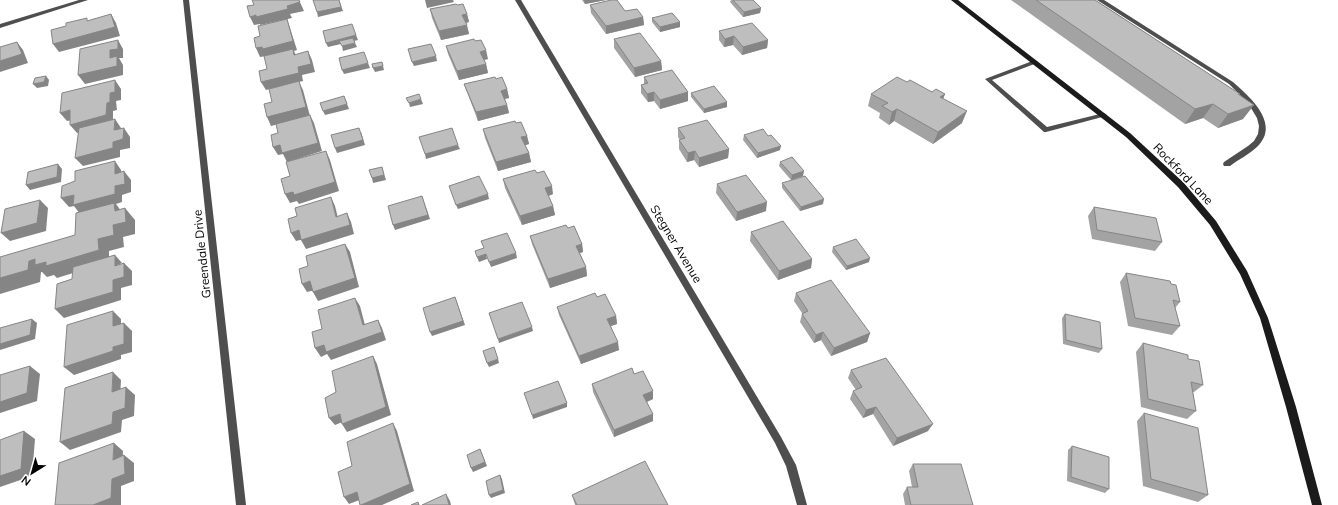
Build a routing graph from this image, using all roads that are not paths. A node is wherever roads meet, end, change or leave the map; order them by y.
1 (85, 0) edge
2 (186, 0) edge
3 (518, 0) edge
4 (954, 0) edge
5 (1100, 0) edge
6 (0, 26) edge
7 (1035, 62) junction
8 (1104, 116) junction
9 (1227, 164) dead end
10 (241, 505) edge
11 (802, 505) edge
12 (1317, 505) edge

1 - 6 street
2 - 10 street, Greendale Drive
3 - 11 street, Stegner Avenue
4 - 7 main road, Rockford Lane
5 - 9 street
7 - 8 main road, Rockford Lane
7 - 8 street
8 - 12 main road, Rockford Lane

